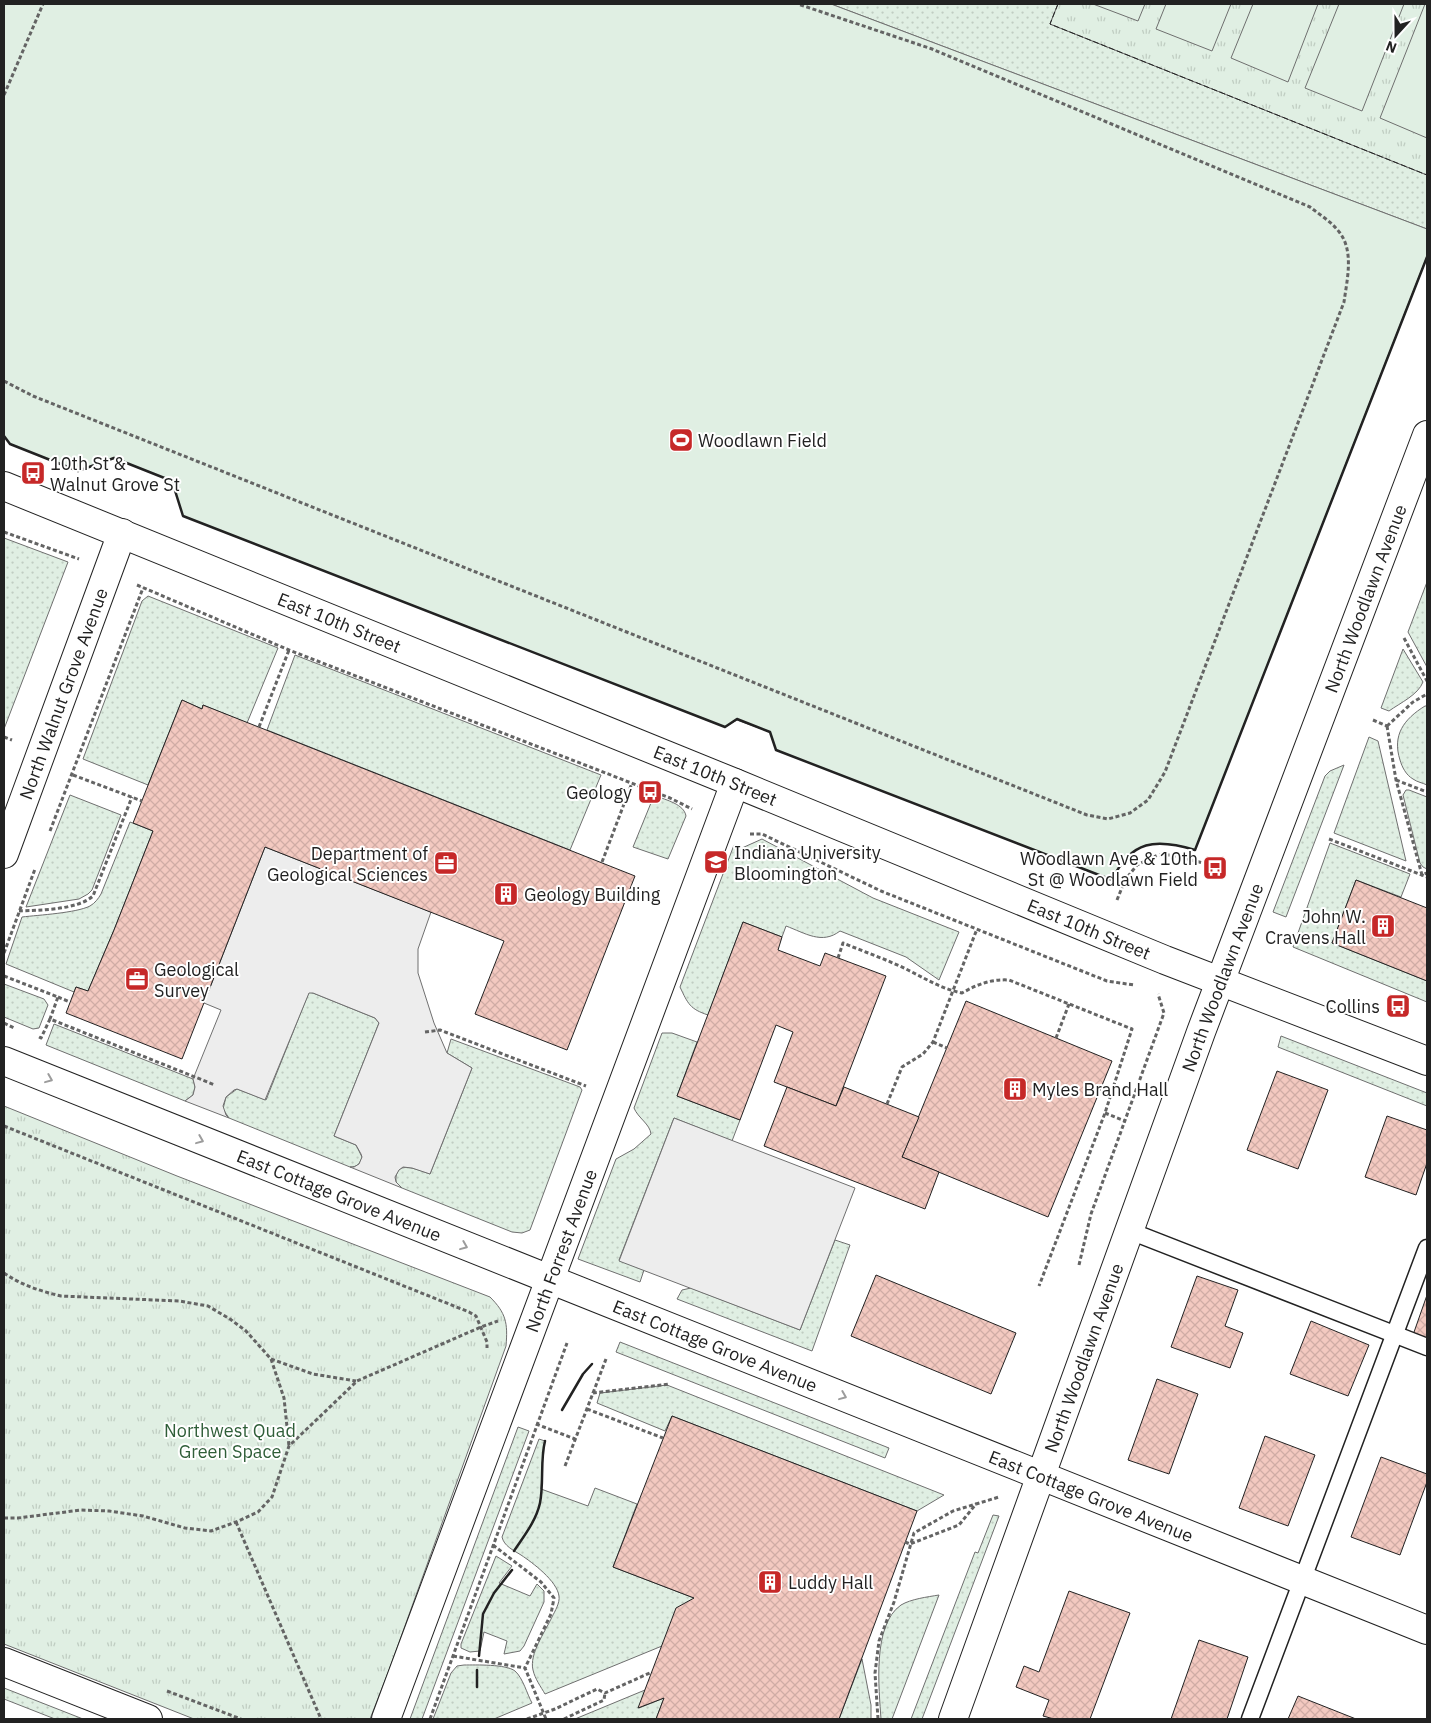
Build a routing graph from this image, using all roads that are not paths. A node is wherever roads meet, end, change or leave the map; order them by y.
1 (1427, 435) edge
2 (4, 486) edge
3 (122, 533) junction
4 (735, 783) junction
5 (4, 854) edge
6 (1220, 981) junction
7 (4, 1061) edge
8 (1427, 1061) edge
9 (1130, 1231) junction
10 (1427, 1248) edge
11 (550, 1279) junction
12 (1395, 1334) junction
13 (1427, 1347) edge
14 (1042, 1476) junction
15 (1303, 1580) junction
16 (1427, 1630) edge
17 (4, 1662) edge
18 (148, 1719) edge
19 (386, 1719) edge
20 (953, 1719) edge
21 (1250, 1719) edge

1 - 6 street, North Woodlawn Avenue
2 - 3 street, East 10th Street
3 - 4 street, East 10th Street
3 - 5 street, North Walnut Grove Avenue
4 - 6 street, East 10th Street
4 - 11 street, North Forrest Avenue
6 - 8 street, East 10th Street
6 - 9 street, North Woodlawn Avenue
7 -> 11 street, East Cottage Grove Avenue
9 - 12 lane
9 - 14 street, North Woodlawn Avenue
10 - 12 lane
11 -> 14 street, East Cottage Grove Avenue
11 - 19 street, North Forrest Avenue
12 - 13 lane
12 - 15 lane
14 - 15 street, East Cottage Grove Avenue
14 - 20 street, North Woodlawn Avenue
15 - 16 street, East Cottage Grove Avenue
15 - 21 lane
17 - 18 street

